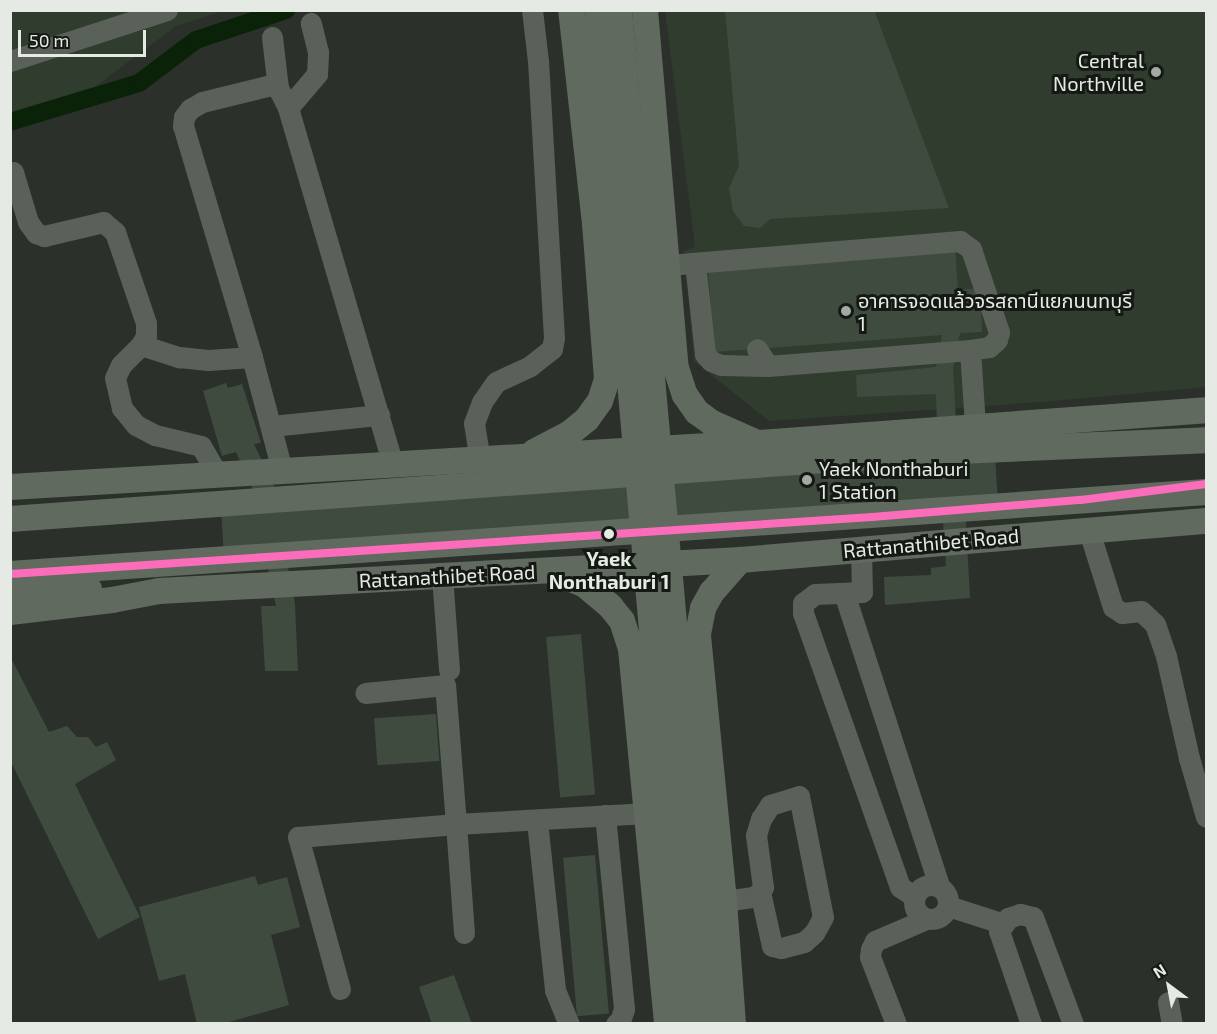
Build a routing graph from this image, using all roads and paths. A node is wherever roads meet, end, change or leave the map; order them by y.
1 (167, 10) edge
2 (532, 10) edge
3 (571, 10) edge
4 (597, 10) edge
5 (619, 10) edge
6 (645, 10) edge
7 (311, 23) dead end
8 (272, 37) dead end
9 (10, 61) edge
10 (616, 84) junction
11 (278, 88) junction
12 (288, 108) junction
13 (13, 172) dead end
14 (695, 263) junction
15 (668, 265) junction
16 (141, 345) junction
17 (970, 350) junction
18 (252, 357) junction
19 (676, 368) junction
20 (607, 379) junction
21 (1206, 410) edge
22 (379, 415) junction
23 (272, 426) junction
24 (975, 426) junction
25 (1206, 440) edge
26 (759, 443) junction
27 (526, 456) junction
28 (480, 461) junction
29 (393, 465) junction
30 (282, 470) junction
31 (218, 474) junction
32 (65, 486) junction
33 (10, 487) edge
34 (1206, 492) edge
35 (10, 500) edge
36 (10, 519) edge
37 (1206, 521) edge
38 (1089, 531) junction
39 (861, 549) junction
40 (740, 560) junction
41 (551, 571) junction
42 (10, 574) edge
43 (442, 576) junction
44 (10, 591) edge
45 (159, 591) junction
46 (844, 593) junction
47 (10, 612) edge
48 (698, 634) junction
49 (631, 649) junction
50 (449, 670) dead end
51 (365, 693) dead end
52 (648, 813) junction
53 (605, 815) junction
54 (1206, 817) edge
55 (537, 821) junction
56 (456, 824) junction
57 (939, 886) junction
58 (760, 892) junction
59 (915, 897) junction
60 (724, 901) junction
61 (948, 906) junction
62 (926, 919) junction
63 (1004, 924) junction
64 (464, 933) dead end
65 (340, 989) dead end
66 (1168, 1002) dead end
67 (569, 1023) edge
68 (616, 1023) edge
69 (667, 1023) edge
70 (687, 1023) edge
71 (710, 1023) edge
72 (733, 1023) edge
73 (896, 1023) edge
74 (1032, 1023) edge
75 (1073, 1023) edge
76 (1172, 1023) edge

1 - 9 street
2 - 28 street
3 - 20 main road
4 - 10 main road
5 - 10 main road
6 - 15 main road
7 - 12 street
8 - 11 street
10 - 70 main road
10 - 71 main road
11 - 12 street
11 - 18 street
12 - 22 street
13 - 16 street
14 - 15 street
14 - 17 street
14 - 17 street
15 - 19 main road
16 - 18 street
16 - 31 street
17 - 24 street
18 - 23 street
19 - 20 main road
19 - 26 main road
20 - 27 main road
21 - 24 main road
22 - 23 street
22 - 29 street
23 - 30 street
24 - 26 main road
25 - 36 main road
26 - 27 main road
27 - 28 main road
28 - 29 main road
29 - 30 main road
30 - 31 main road
31 - 32 main road
32 - 33 main road
32 - 35 main road
34 - 42 main road, Rattanathibet Road
37 - 38 main road, Rattanathibet Road
38 - 39 main road, Rattanathibet Road
38 - 54 street
39 - 40 main road, Rattanathibet Road
39 - 46 street
40 - 41 main road, Rattanathibet Road
40 - 48 main road
41 - 43 main road, Rattanathibet Road
41 - 49 main road
43 - 45 main road, Rattanathibet Road
43 - 50 street
44 - 45 main road
45 - 47 main road, Rattanathibet Road
46 - 57 street
46 - 59 street
48 - 49 main road
48 - 60 main road
49 - 52 main road
51 - 56 street
52 - 53 street
52 - 69 main road
53 - 55 street
53 - 68 street
55 - 56 street
55 - 67 street
56 - 64 street
56 - 65 street
57 - 59 street
57 - 61 street
58 - 58 street
58 - 60 street
59 - 62 street
60 - 72 main road
61 - 62 street
61 - 63 street
62 - 73 street
63 - 74 street
63 - 75 street
66 - 76 street

